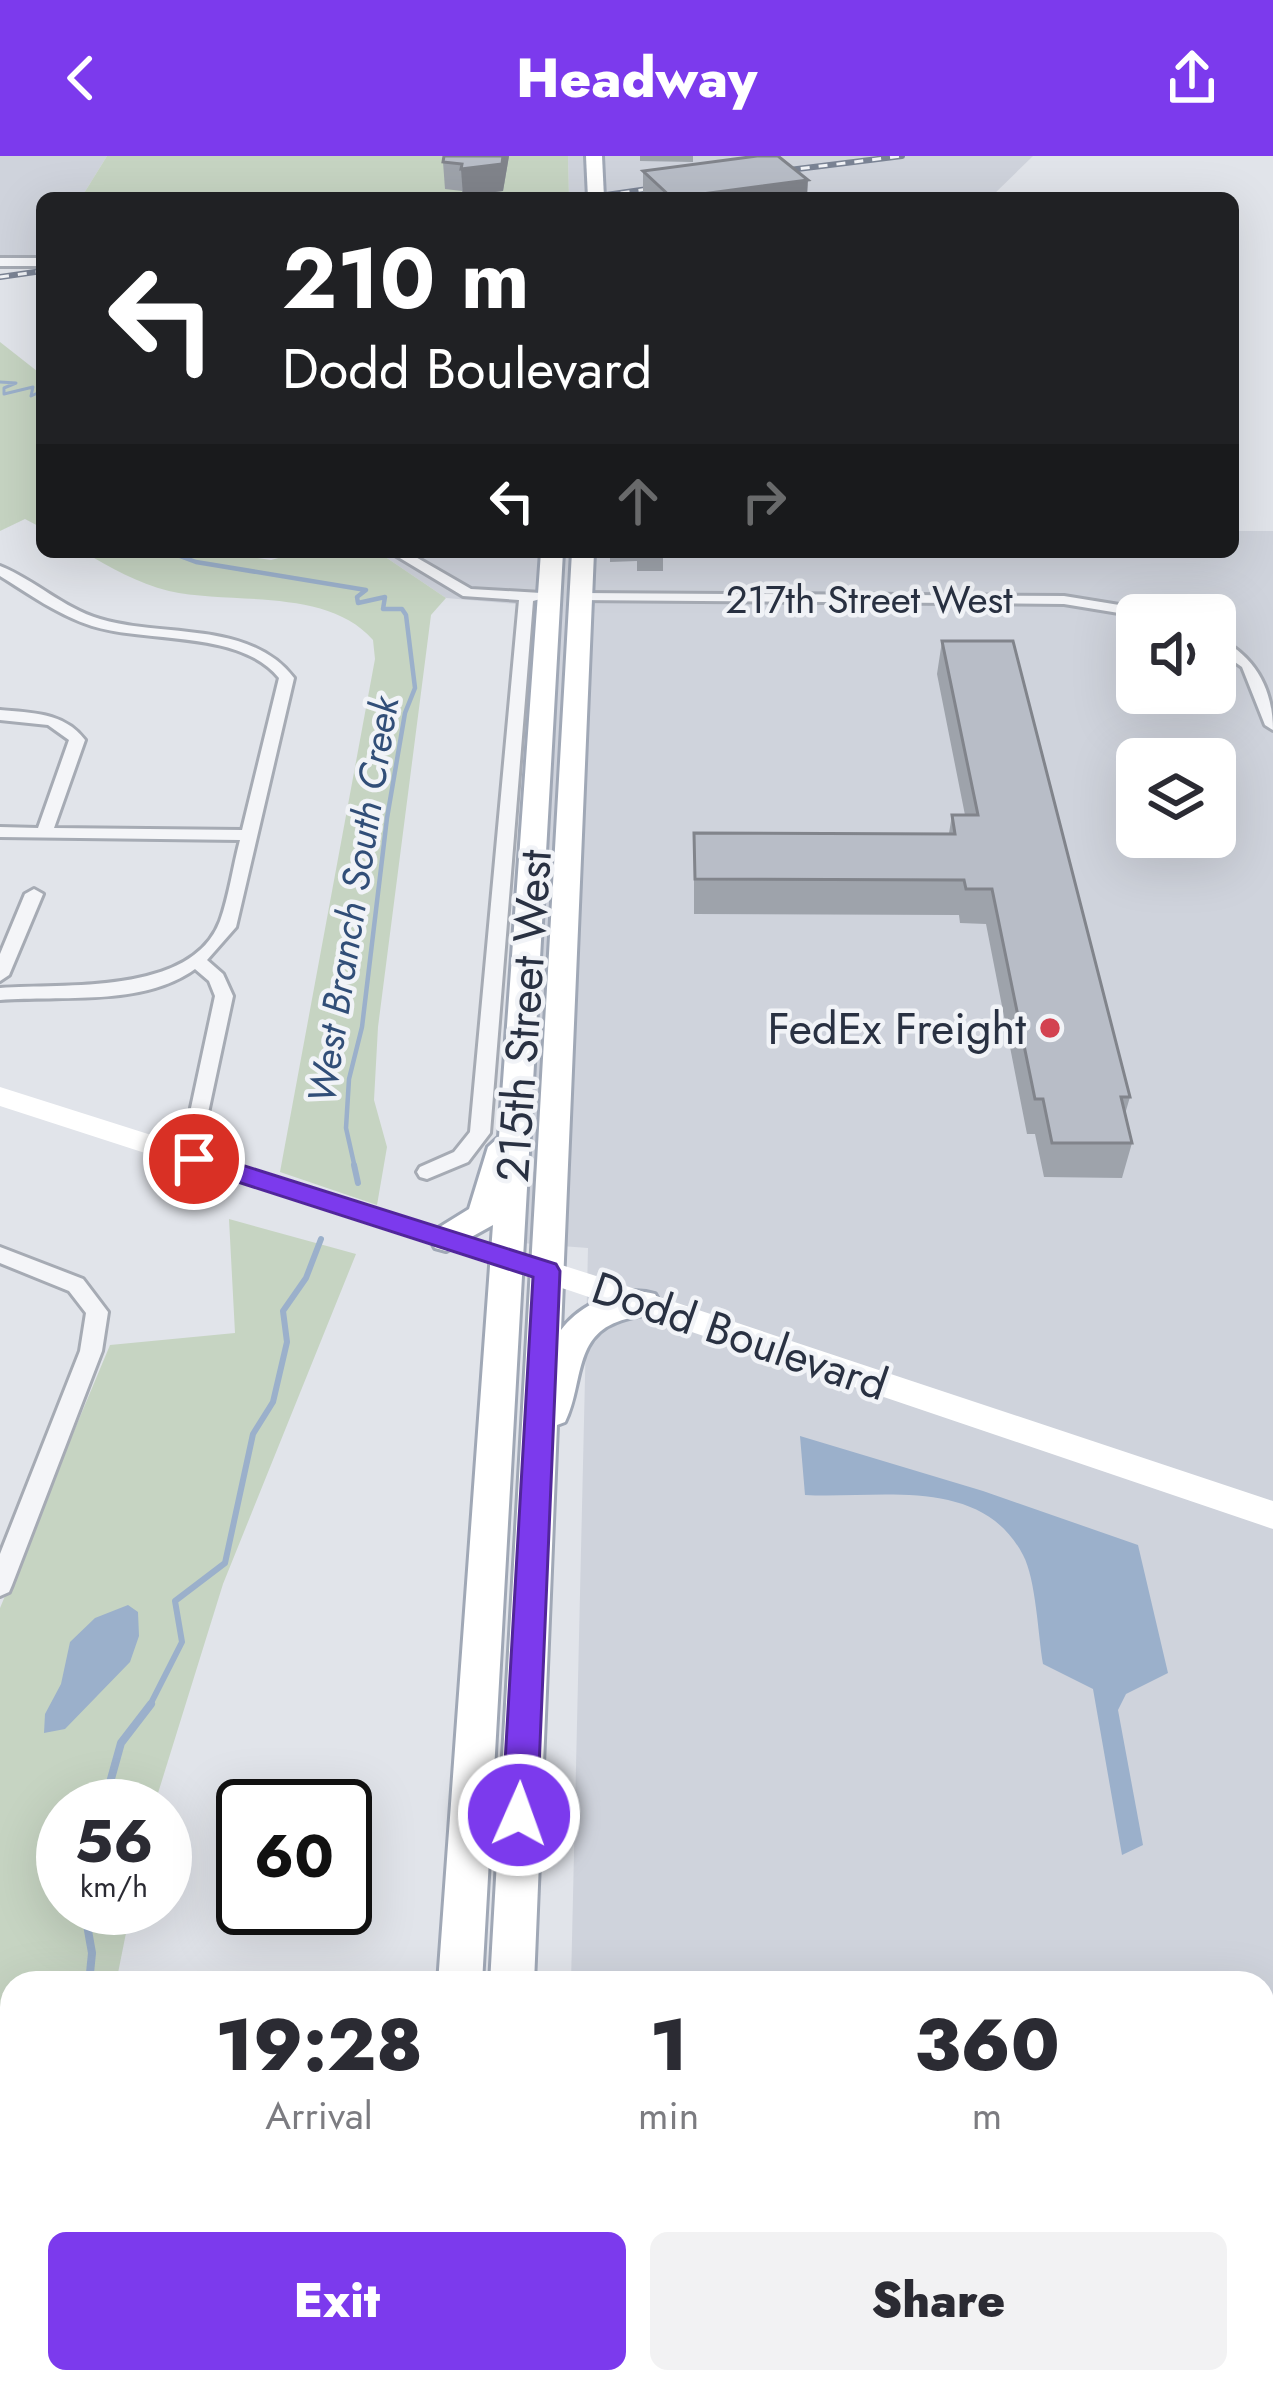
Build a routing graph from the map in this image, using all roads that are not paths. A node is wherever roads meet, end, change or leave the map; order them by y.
1 (594, 156) edge
2 (596, 192) edge
3 (0, 262) edge
4 (36, 262) edge
5 (407, 558) edge
6 (550, 558) edge
7 (563, 558) edge
8 (583, 558) edge
9 (0, 570) edge
10 (538, 597) junction
11 (581, 597) junction
12 (1116, 608) edge
13 (1236, 656) edge
14 (578, 687) junction
15 (0, 716) edge
16 (1273, 725) edge
17 (0, 832) edge
18 (44, 834) junction
19 (250, 835) junction
20 (34, 894) dead end
21 (197, 961) junction
22 (0, 975) edge
23 (0, 994) edge
24 (523, 1063) junction
25 (0, 1096) edge
26 (201, 1108) dead end
27 (428, 1172) dead end
28 (446, 1239) junction
29 (0, 1256) edge
30 (509, 1259) junction
31 (547, 1271) junction
32 (643, 1303) junction
33 (534, 1495) junction
34 (1273, 1515) edge
35 (0, 1585) edge
36 (461, 1971) edge
37 (513, 1971) edge

1 - 2 main road
3 - 4 street
5 - 10 street
6 - 10 main road, 215th Street West
7 - 11 main road
8 - 11 main road, 215th Street West
9 - 19 street
10 - 14 main road
10 - 24 main road, 215th Street West
10 - 27 street, 215th Street West
11 - 12 street, 217th Street West
11 - 14 main road, 215th Street West
13 - 16 street
14 - 31 main road, 215th Street West
15 - 18 street
17 - 18 street
18 - 19 street
19 - 21 street
20 - 22 street
21 - 23 street
21 - 26 street
24 - 28 main road
24 - 30 main road, 215th Street West
25 - 28 main road, Dodd Boulevard
28 - 30 main road, Dodd Boulevard
29 - 35 street
30 - 31 main road, Dodd Boulevard
30 - 36 main road, 215th Street West
31 - 32 main road, Dodd Boulevard
31 - 33 main road, 215th Street West
32 - 33 main road
32 - 34 main road, Dodd Boulevard
33 - 37 main road, 215th Street West

